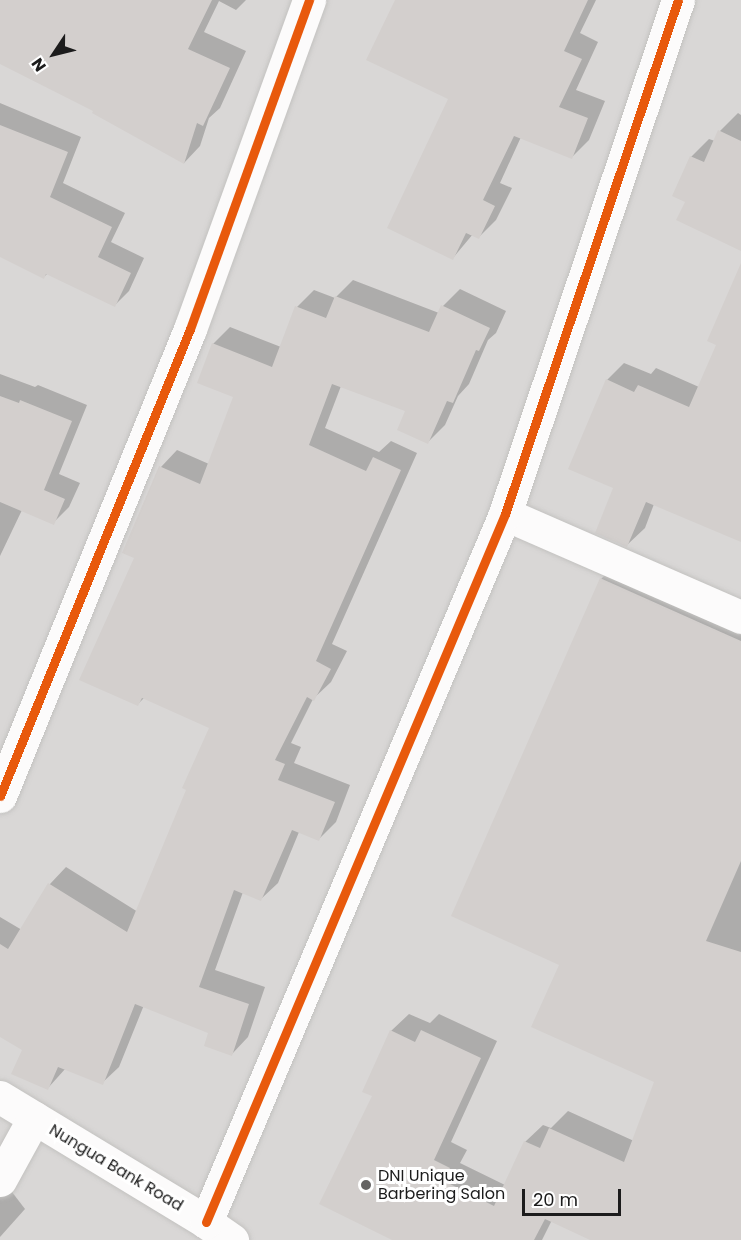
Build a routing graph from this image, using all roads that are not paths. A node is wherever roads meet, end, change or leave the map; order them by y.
1 (309, 0) edge
2 (678, 0) edge
3 (504, 514) junction
4 (741, 617) edge
5 (0, 796) edge
6 (0, 1097) edge
7 (34, 1118) junction
8 (0, 1180) edge
9 (219, 1231) edge

1 - 5 street
2 - 3 street
3 - 4 street
3 - 9 street
6 - 7 street, Nungua Bank Road
7 - 8 street
7 - 9 street, Nungua Bank Road

